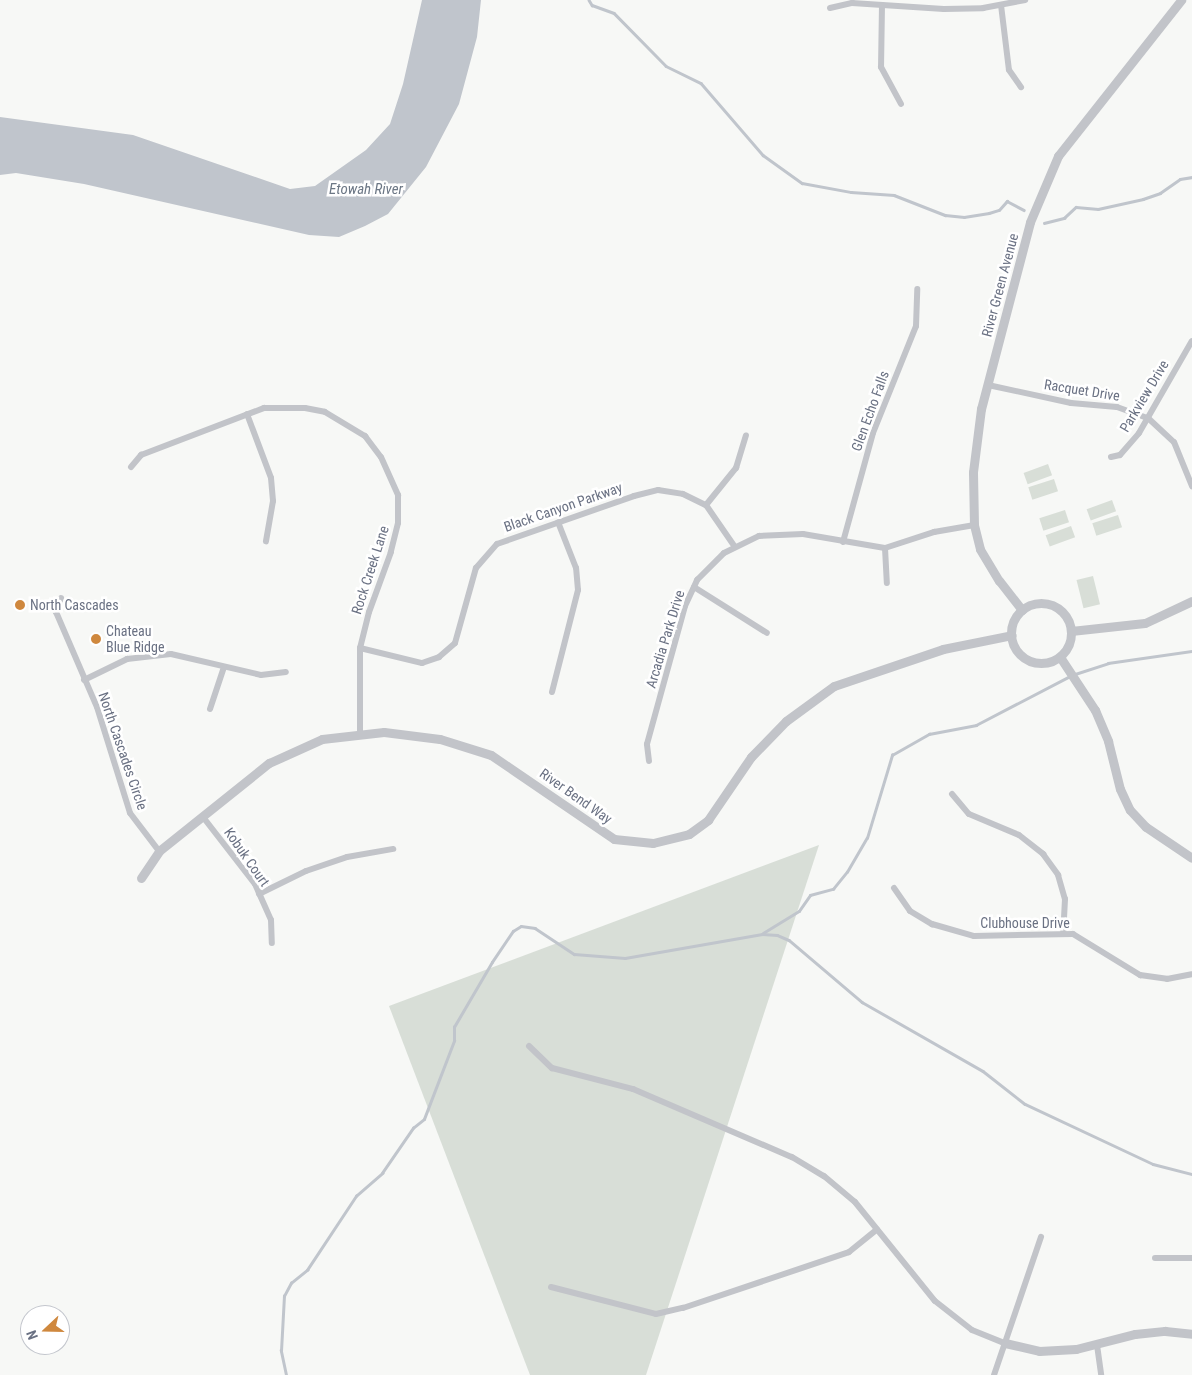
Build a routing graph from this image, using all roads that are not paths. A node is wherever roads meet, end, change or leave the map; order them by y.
1 (1026, 0) edge
2 (1181, 0) edge
3 (882, 5) junction
4 (1001, 5) junction
5 (830, 8) dead end
6 (1021, 87) dead end
7 (901, 104) dead end
8 (917, 288) dead end
9 (1192, 341) edge
10 (988, 385) junction
11 (248, 414) junction
12 (1148, 418) junction
13 (746, 436) dead end
14 (1111, 457) dead end
15 (131, 467) dead end
16 (1192, 486) edge
17 (706, 505) junction
18 (558, 522) junction
19 (974, 526) junction
20 (266, 541) dead end
21 (843, 542) junction
22 (735, 547) junction
23 (884, 548) junction
24 (887, 583) dead end
25 (694, 586) junction
26 (61, 598) dead end
27 (1192, 601) edge
28 (1022, 610) junction
29 (1072, 631) junction
30 (768, 633) dead end
31 (1012, 636) junction
32 (360, 648) junction
33 (1060, 657) junction
34 (224, 667) junction
35 (286, 672) dead end
36 (84, 680) junction
37 (552, 692) dead end
38 (210, 709) dead end
39 (360, 735) junction
40 (649, 761) dead end
41 (952, 794) dead end
42 (202, 817) junction
43 (393, 849) dead end
44 (159, 851) junction
45 (1192, 858) edge
46 (141, 878) dead end
47 (894, 888) dead end
48 (259, 894) junction
49 (1063, 934) junction
50 (272, 943) dead end
51 (1192, 974) edge
52 (529, 1046) dead end
53 (877, 1229) junction
54 (1041, 1237) dead end
55 (1155, 1258) dead end
56 (1192, 1258) edge
57 (551, 1287) dead end
58 (1192, 1334) edge
59 (1005, 1343) junction
60 (1096, 1345) junction
61 (994, 1375) edge
62 (1101, 1375) edge

1 - 4 street
2 - 10 street, River Green Avenue
3 - 4 street
3 - 5 street
3 - 7 street
4 - 6 street
8 - 21 street, Glen Echo Falls
9 - 12 street, Parkview Drive
10 - 12 street, Racquet Drive
10 - 19 street, River Green Avenue
11 - 15 street, Rock Creek Lane
11 - 20 street
11 - 32 street, Rock Creek Lane
12 - 14 street, Parkview Drive
12 - 16 street, Racquet Drive
13 - 17 street
17 - 18 street, Black Canyon Parkway
17 - 22 street, Black Canyon Parkway
18 - 32 street, Black Canyon Parkway
18 - 37 street
19 - 23 street, Arcadia Park Drive
19 - 28 street, River Green Avenue
21 - 22 street, Arcadia Park Drive
21 - 23 street, Arcadia Park Drive
22 - 25 street, Arcadia Park Drive
23 - 24 street
25 - 30 street
25 - 40 street, Arcadia Park Drive
26 - 36 street, North Cascades Circle
27 - 29 street
28 - 29 street
28 - 31 street
29 - 33 street
31 - 33 street
31 - 39 street, River Bend Way
32 - 39 street, Rock Creek Lane
33 - 45 street
34 - 35 street
34 - 36 street
34 - 38 street
36 - 44 street, North Cascades Circle
39 - 42 street, River Bend Way
41 - 49 street
42 - 44 street, River Bend Way
42 - 48 street, Kobuk Court
43 - 48 street
44 - 46 street, River Bend Way
47 - 49 street, Clubhouse Drive
48 - 50 street, Kobuk Court
49 - 51 street, Clubhouse Drive
52 - 53 street
53 - 57 street
53 - 59 street
54 - 59 street
55 - 56 street
58 - 60 street
59 - 60 street
59 - 61 street
60 - 62 street

